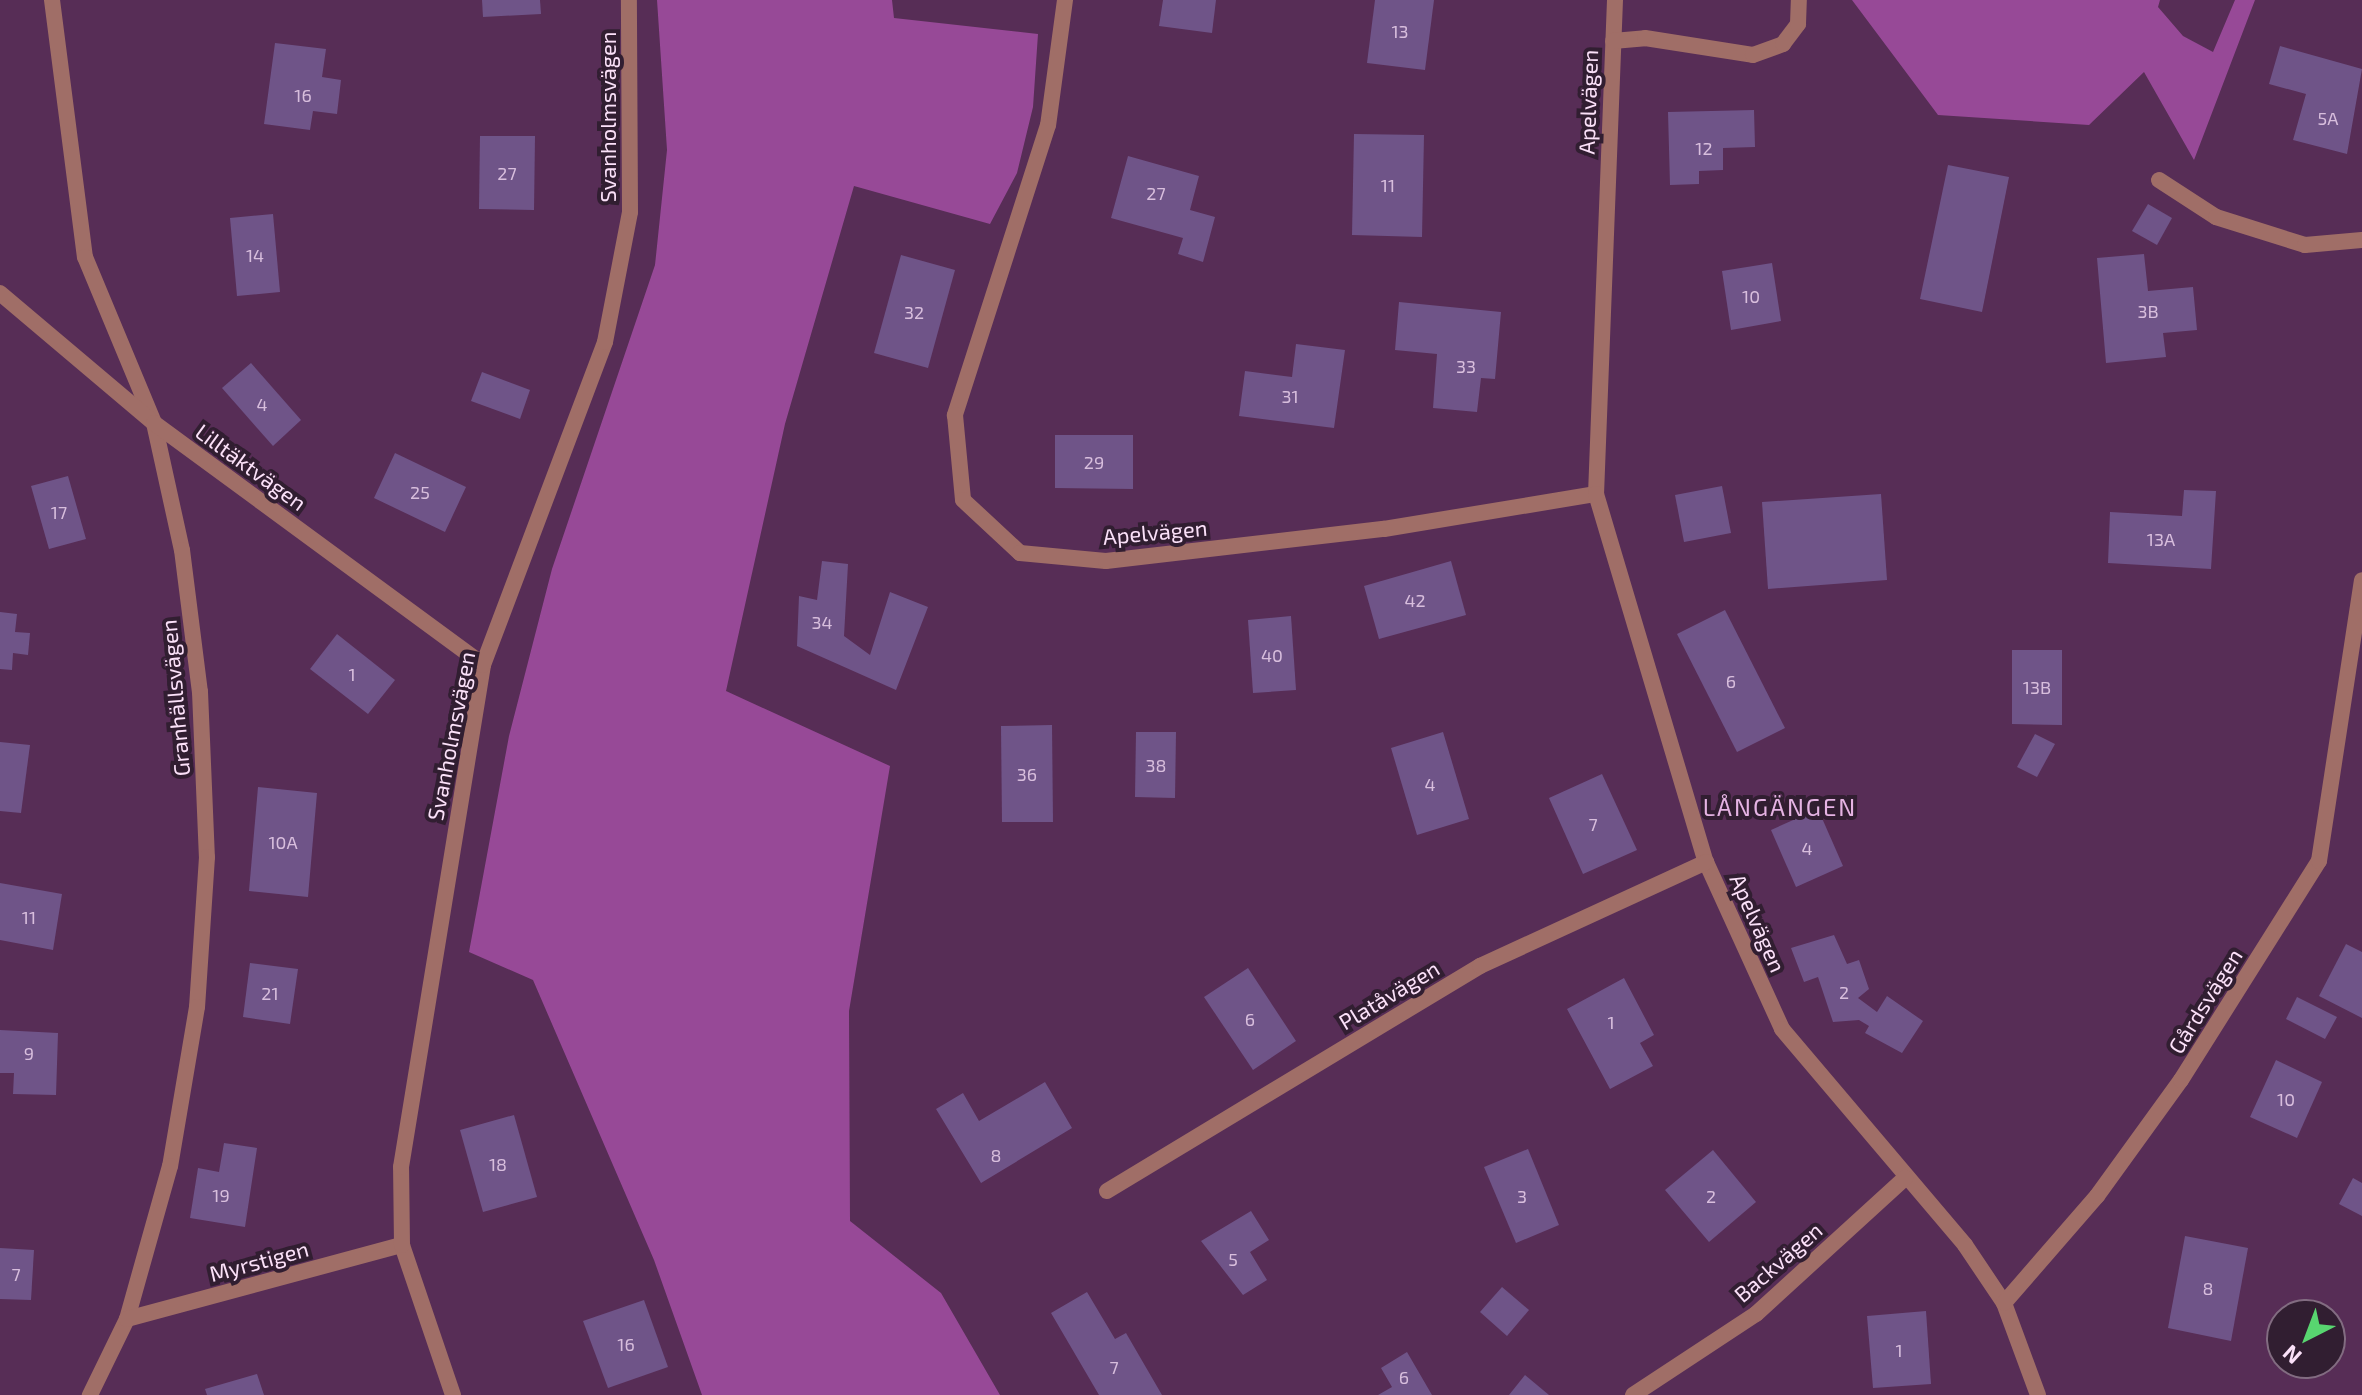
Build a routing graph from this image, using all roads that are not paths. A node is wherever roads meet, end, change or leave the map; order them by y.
1 (52, 0) edge
2 (629, 0) edge
3 (1065, 0) edge
4 (1615, 0) edge
5 (1799, 0) edge
6 (1613, 41) junction
7 (2159, 180) dead end
8 (2362, 240) edge
9 (0, 293) edge
10 (154, 423) junction
11 (1596, 494) junction
12 (2362, 580) edge
13 (483, 665) junction
14 (1706, 862) junction
15 (1905, 1178) junction
16 (1107, 1191) dead end
17 (402, 1245) junction
18 (2004, 1303) junction
19 (127, 1319) junction
20 (90, 1395) edge
21 (453, 1395) edge
22 (1633, 1395) edge
23 (2038, 1395) edge

1 - 10 street, Granhällsvägen
2 - 13 street, Svanholmsvägen
3 - 11 street, Apelvägen
4 - 6 street, Apelvägen
5 - 6 street
6 - 11 street, Apelvägen
7 - 8 street
9 - 10 street, Lilltäktvägen
10 - 13 street, Lilltäktvägen
10 - 19 street, Granhällsvägen
11 - 14 street, Apelvägen
12 - 18 street, Gårdsvägen
13 - 17 street, Svanholmsvägen
14 - 15 street, Apelvägen
14 - 16 street, Platåvägen
15 - 18 street, Apelvägen
15 - 22 street, Backvägen
17 - 19 street, Myrstigen
17 - 21 street, Svanholmsvägen
18 - 23 street
19 - 20 street, Granhällsvägen

